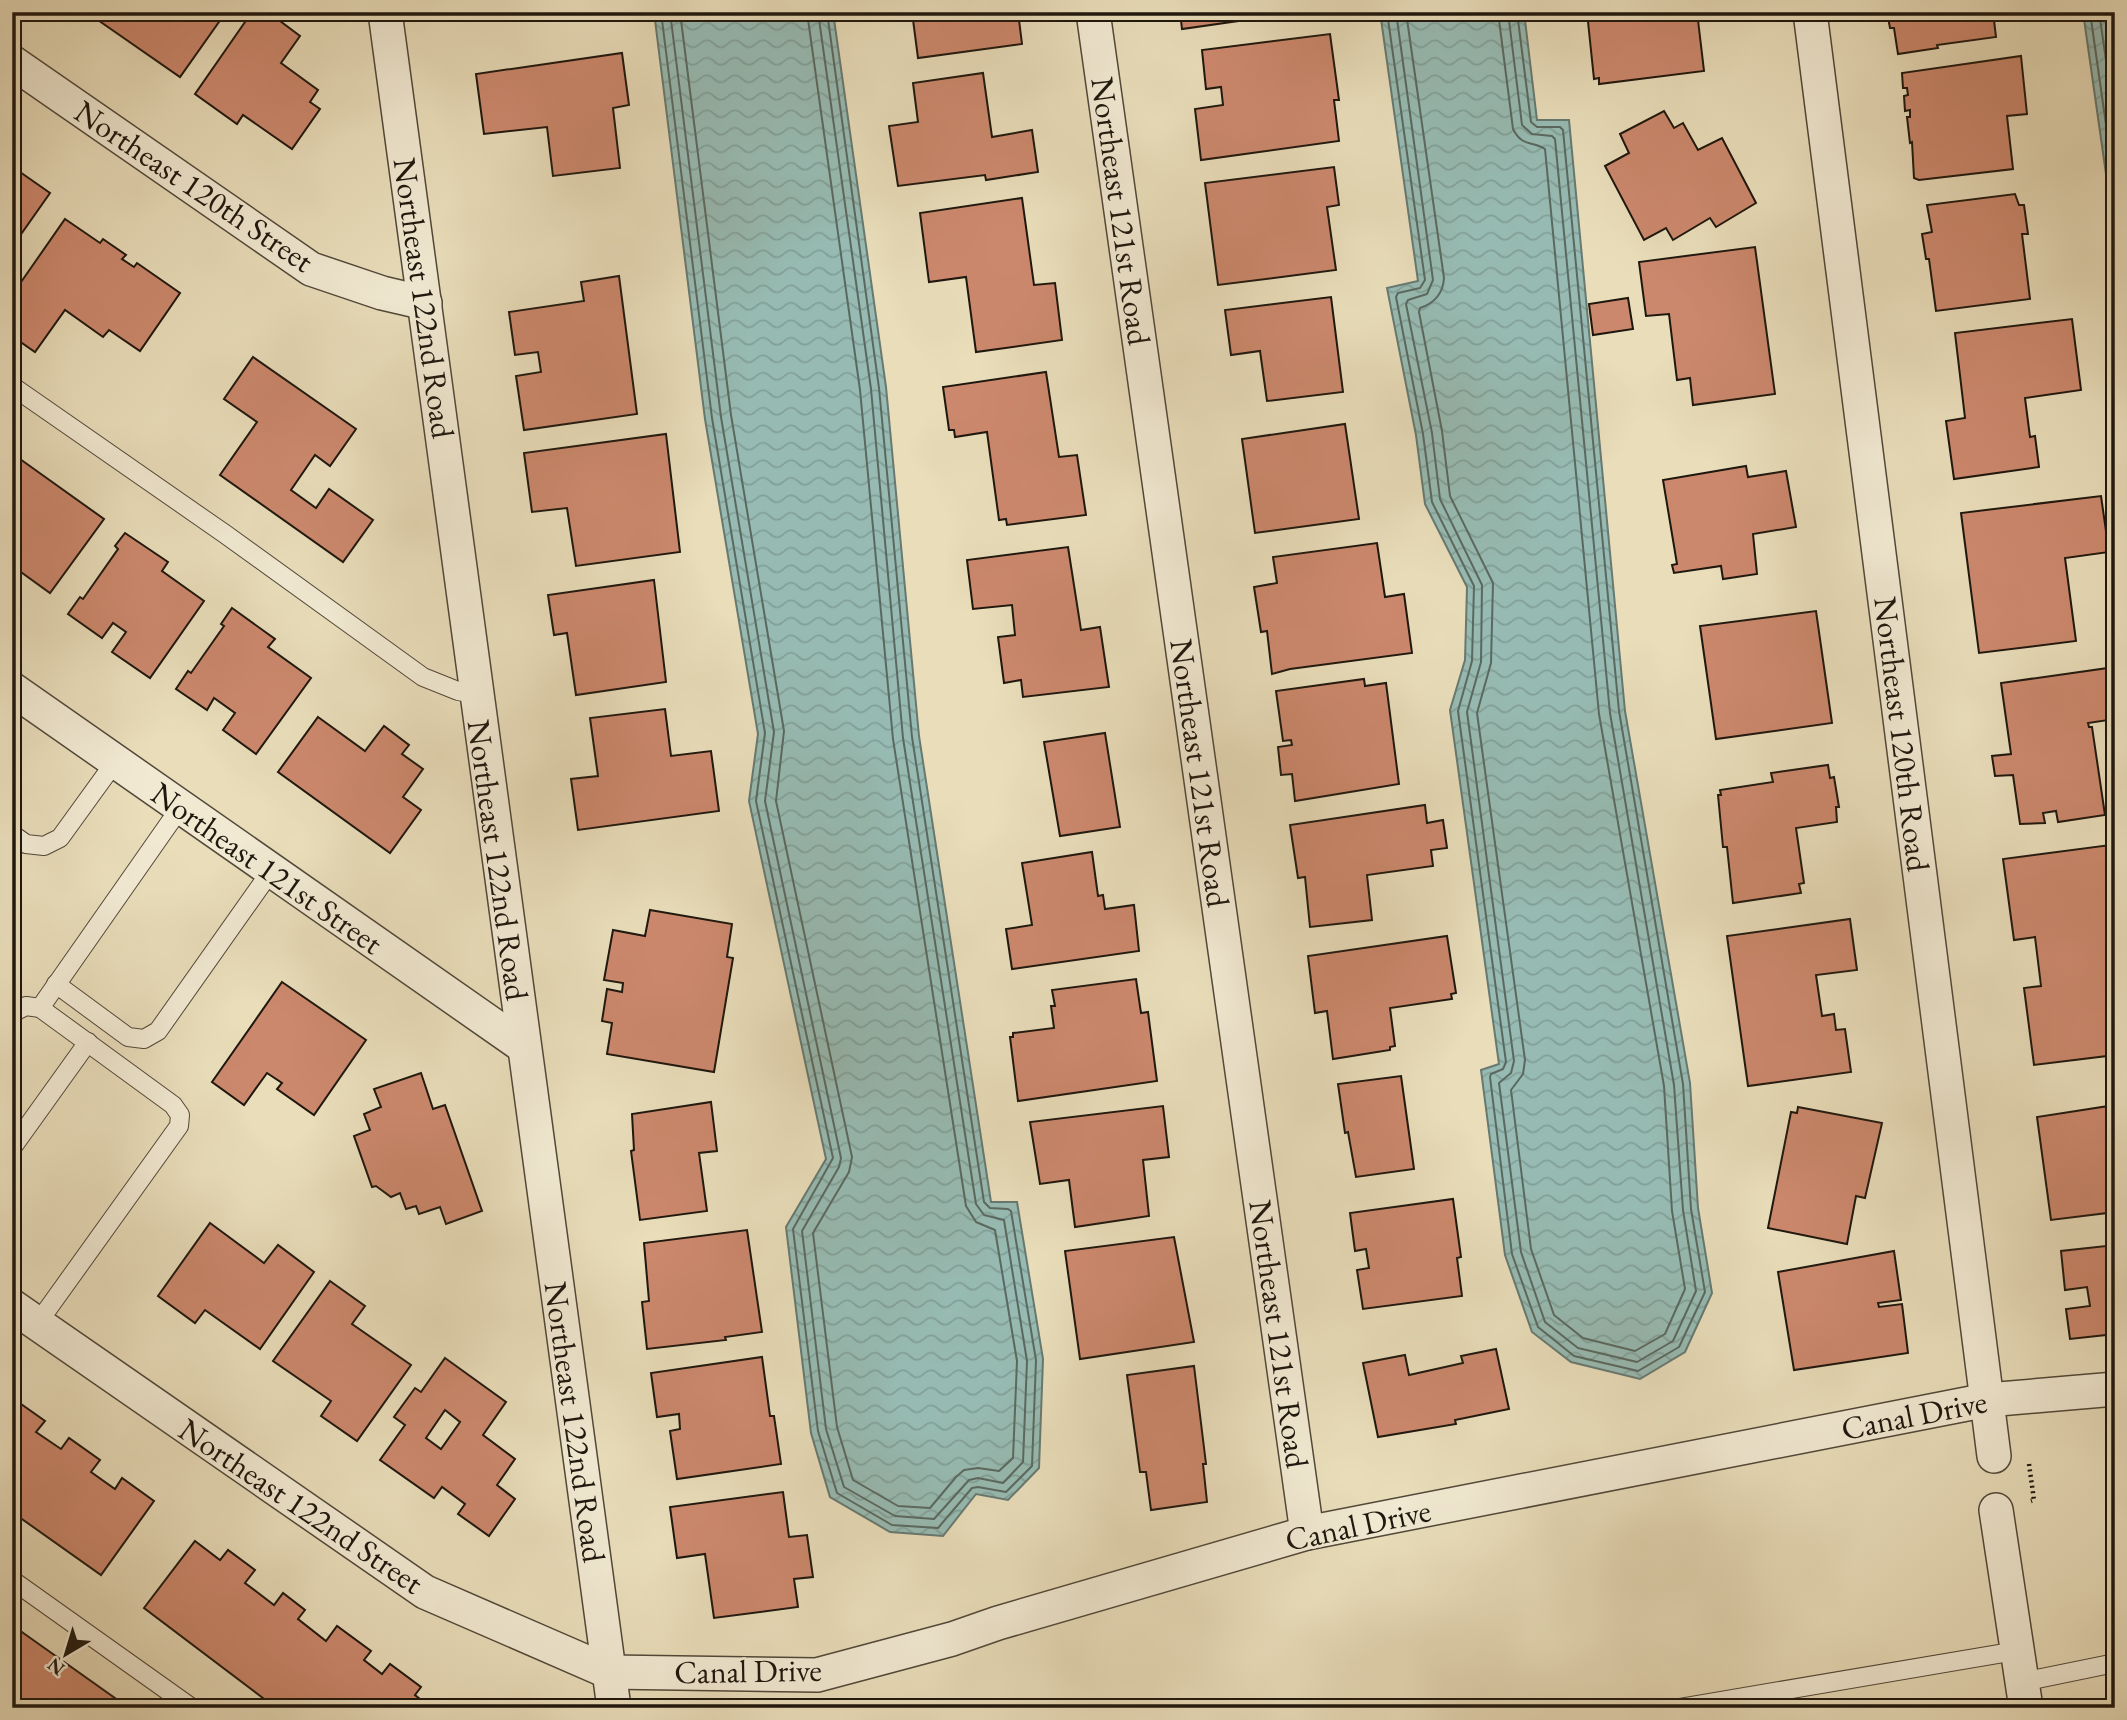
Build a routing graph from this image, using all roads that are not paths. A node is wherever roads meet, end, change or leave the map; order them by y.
1 (385, 12) edge
2 (1093, 12) edge
3 (1810, 12) edge
4 (12, 62) edge
5 (425, 303) junction
6 (12, 386) edge
7 (12, 689) edge
8 (476, 694) junction
9 (115, 762) junction
10 (180, 808) junction
11 (12, 834) edge
12 (271, 871) junction
13 (56, 985) junction
14 (40, 1008) junction
15 (12, 1013) edge
16 (88, 1042) junction
17 (523, 1046) junction
18 (12, 1148) edge
19 (24, 1315) edge
20 (2115, 1389) edge
21 (1987, 1400) junction
22 (1994, 1456) dead end
23 (1996, 1510) dead end
24 (1307, 1533) junction
25 (12, 1580) edge
26 (2115, 1663) edge
27 (609, 1672) junction
28 (2021, 1681) edge
29 (192, 1708) edge
30 (614, 1708) edge
31 (1679, 1708) edge

1 - 5 street, Northeast 122nd Road
2 - 24 street, Northeast 121st Road
3 - 21 street, Northeast 120th Road
4 - 5 street, Northeast 120th Street
5 - 8 street, Northeast 122nd Road
6 - 8 lane
7 - 9 street, Northeast 121st Street
8 - 17 street, Northeast 122nd Road
9 - 10 street, Northeast 121st Street
9 - 11 lane
10 - 12 street, Northeast 121st Street
10 - 13 lane
12 - 13 lane
12 - 17 street, Northeast 121st Street
13 - 14 lane
14 - 15 lane
14 - 16 lane
16 - 18 lane
16 - 19 lane
17 - 27 street, Northeast 122nd Road
19 - 27 street, Northeast 122nd Street
20 - 21 street, Canal Drive
21 - 22 street, Northeast 120th Road
21 - 24 street, Canal Drive
23 - 28 street
24 - 27 street, Canal Drive
25 - 29 lane
26 - 28 lane
27 - 30 street, Northeast 122nd Road
28 - 31 lane

